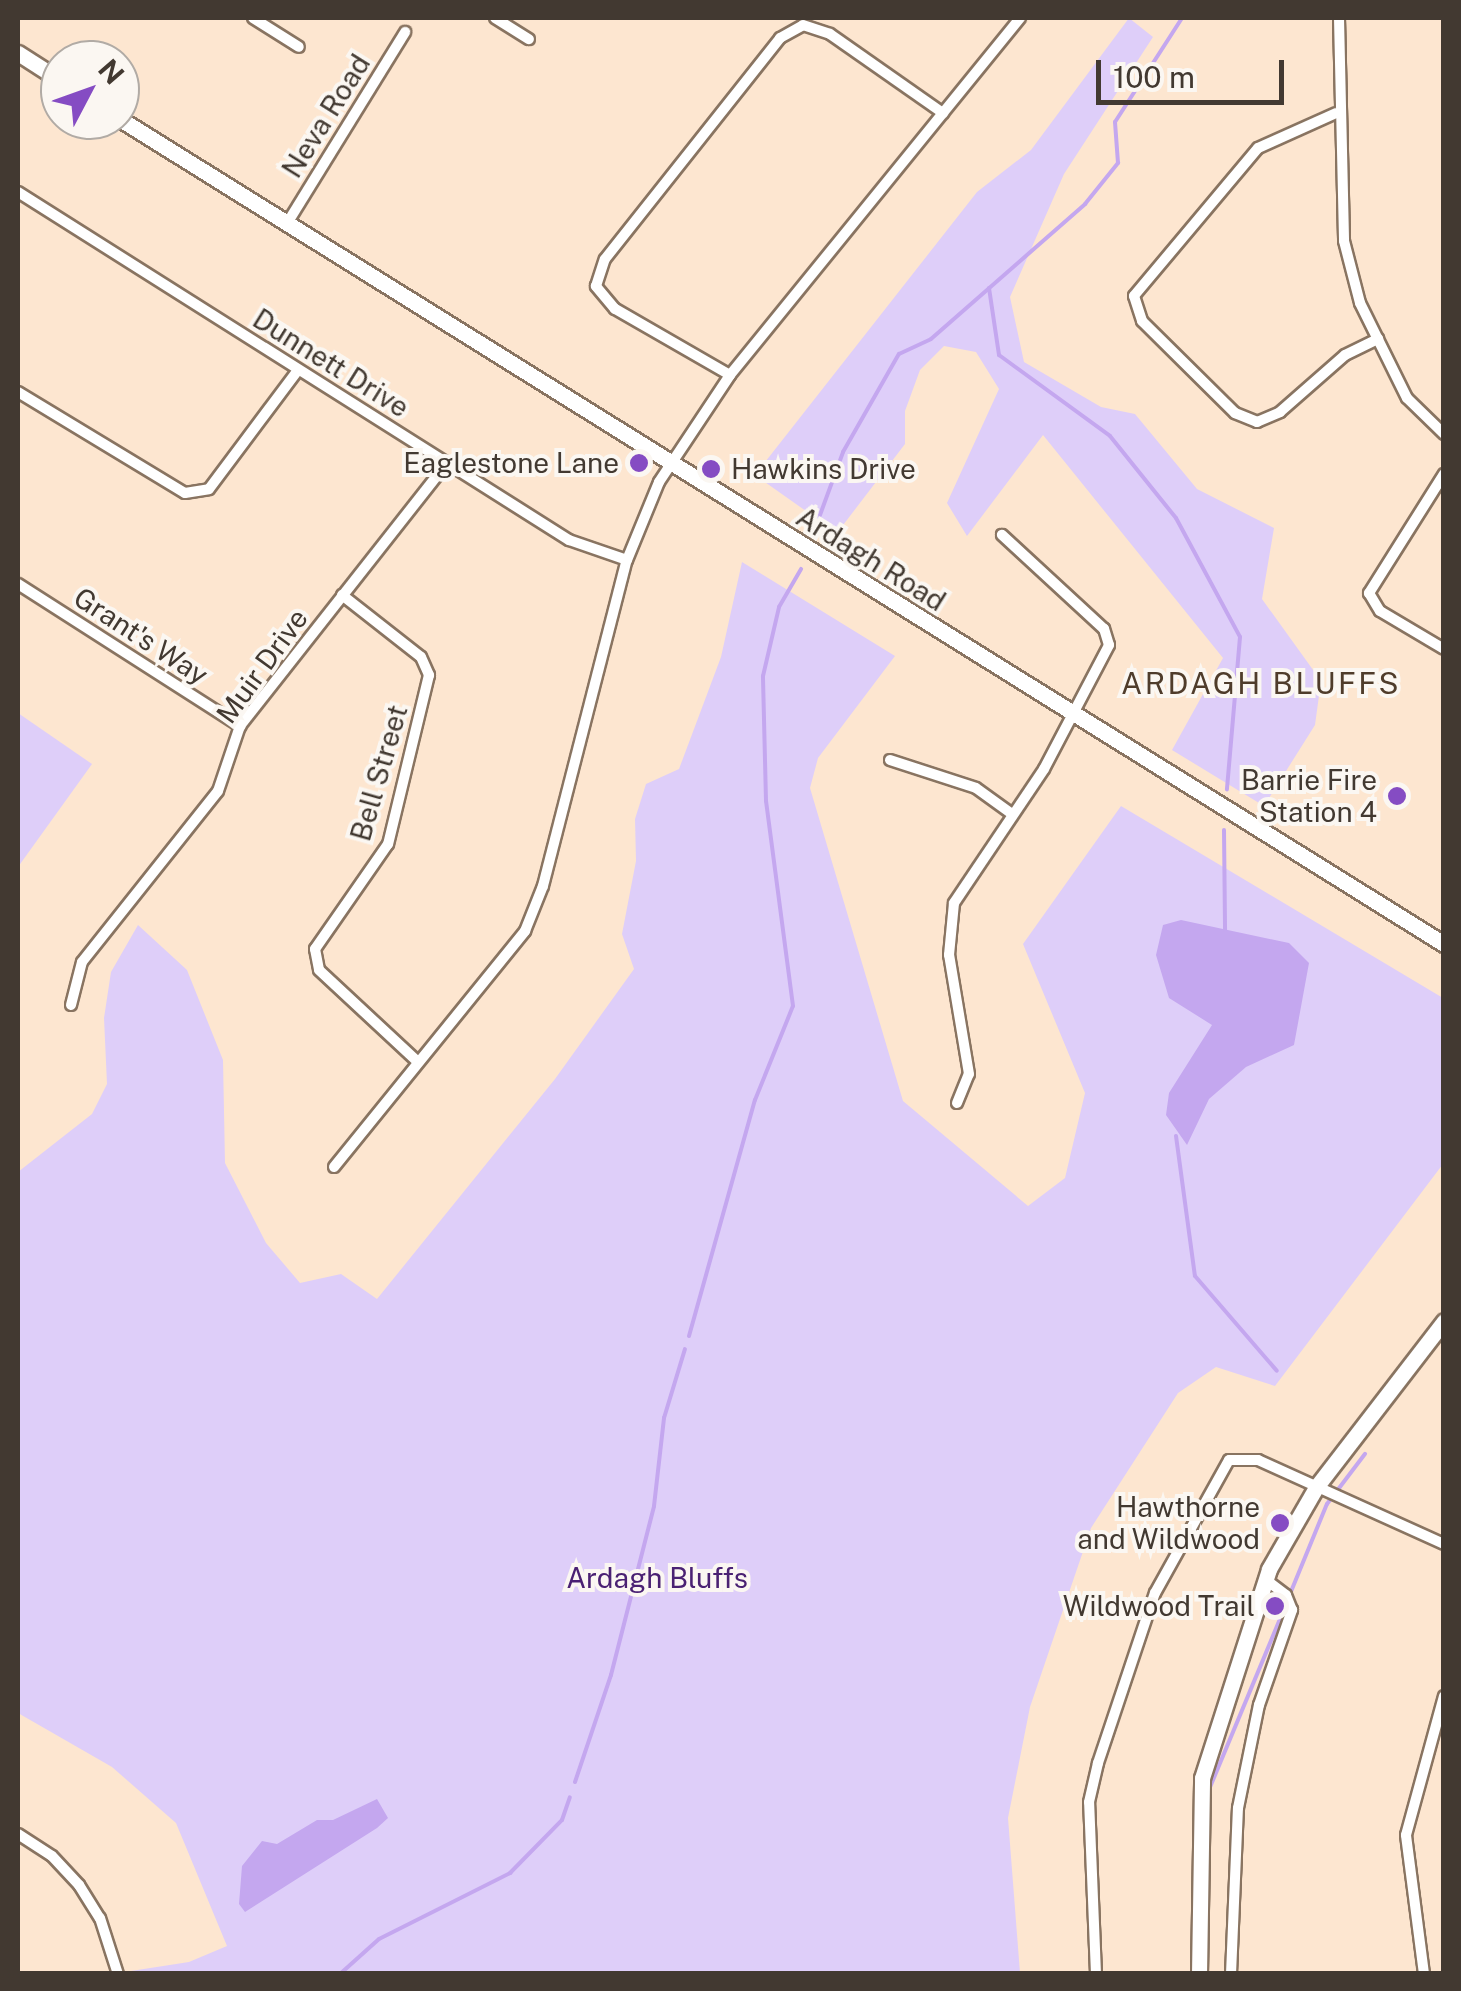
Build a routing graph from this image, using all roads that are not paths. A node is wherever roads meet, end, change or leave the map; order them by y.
1 (252, 18) edge
2 (495, 18) edge
3 (1020, 18) edge
4 (1338, 18) edge
5 (405, 32) dead end
6 (529, 39) dead end
7 (299, 48) dead end
8 (18, 53) edge
9 (40, 67) edge
10 (943, 113) junction
11 (1336, 114) junction
12 (140, 131) edge
13 (18, 192) edge
14 (286, 224) junction
15 (1378, 339) junction
16 (298, 370) junction
17 (730, 375) junction
18 (18, 392) edge
19 (1444, 434) edge
20 (447, 463) junction
21 (670, 464) junction
22 (1444, 474) edge
23 (1002, 535) dead end
24 (627, 560) junction
25 (18, 584) edge
26 (342, 595) junction
27 (1444, 648) edge
28 (1069, 712) junction
29 (240, 726) junction
30 (890, 760) dead end
31 (1012, 814) junction
32 (1444, 944) edge
33 (71, 1005) dead end
34 (417, 1061) junction
35 (957, 1102) dead end
36 (334, 1167) dead end
37 (1444, 1321) edge
38 (1316, 1486) junction
39 (1444, 1544) edge
40 (1265, 1579) junction
41 (1444, 1696) edge
42 (18, 1834) edge
43 (118, 1973) edge
44 (1096, 1974) edge
45 (1199, 1974) edge
46 (1231, 1974) edge
47 (1424, 1974) edge

1 - 7 street
2 - 6 street
3 - 10 street
4 - 11 street
5 - 14 street, Neva Road
8 - 9 street
10 - 17 street
10 - 17 street
11 - 15 street
11 - 15 street
12 - 14 street, Ardagh Road
13 - 16 street, Dunnett Drive
14 - 21 street, Ardagh Road
15 - 19 street
16 - 18 street
16 - 20 street, Dunnett Drive
17 - 21 street
20 - 24 street, Dunnett Drive
20 - 26 street, Muir Drive
21 - 24 street
21 - 28 street, Ardagh Road
22 - 27 street
23 - 28 street
24 - 34 street
25 - 29 street, Grant's Way
26 - 29 street, Muir Drive
26 - 34 street, Bell Street
28 - 31 street
28 - 32 street, Ardagh Road
29 - 33 street, Muir Drive
30 - 31 street
31 - 35 street
34 - 36 street
37 - 38 street
38 - 39 street
38 - 40 street
38 - 44 street
40 - 45 street
40 - 46 street
41 - 47 street
42 - 43 street

